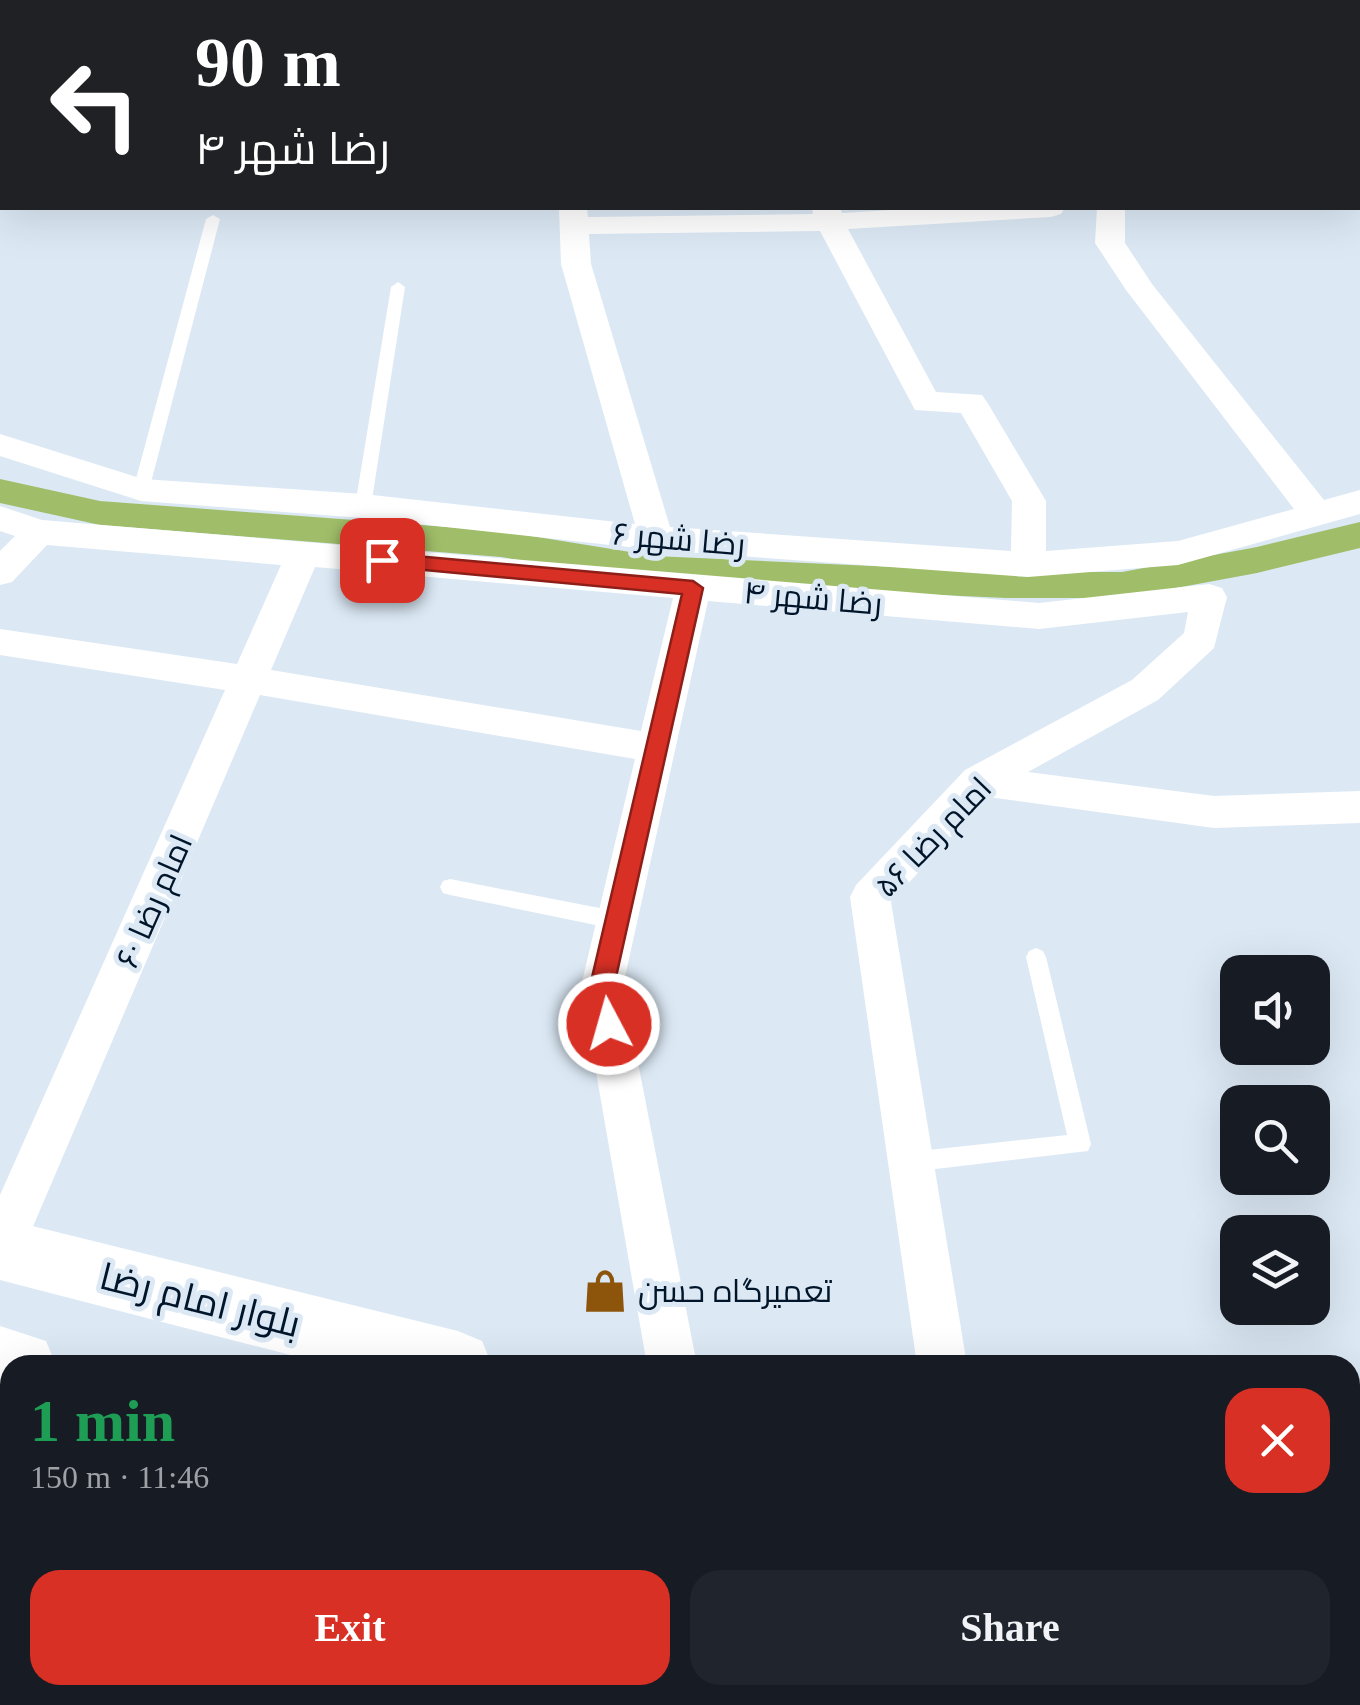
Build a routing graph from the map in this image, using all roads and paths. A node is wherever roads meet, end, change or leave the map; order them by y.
1 (1005, 210) edge
2 (1111, 210) edge
3 (828, 215) edge
4 (573, 217) edge
5 (214, 219) dead end
6 (398, 288) dead end
7 (0, 445) edge
8 (140, 490) junction
9 (1360, 502) edge
10 (363, 506) junction
11 (1316, 514) junction
12 (0, 518) edge
13 (38, 532) junction
14 (656, 538) junction
15 (304, 552) junction
16 (1028, 565) junction
17 (0, 573) edge
18 (693, 588) junction
19 (1209, 597) joint
20 (0, 642) edge
21 (252, 680) junction
22 (655, 748) junction
23 (979, 780) junction
24 (1360, 808) edge
25 (450, 887) dead end
26 (615, 920) junction
27 (1036, 956) dead end
28 (910, 1162) junction
29 (0, 1249) edge
30 (419, 1355) edge
31 (670, 1355) edge
32 (940, 1355) edge

1 - 3 street
2 - 11 street
3 - 4 street
3 - 16 street
4 - 14 street
5 - 8 lane
6 - 10 lane
7 - 8 street, رضا شهر ۶
8 - 10 street, رضا شهر ۶
9 - 11 street, رضا شهر ۶
10 - 14 street, رضا شهر ۶
11 - 16 street, رضا شهر ۶
12 - 13 street, رضا شهر ۴
13 - 15 street, رضا شهر ۴
13 - 17 street
14 - 16 street, رضا شهر ۶
15 - 18 street, رضا شهر ۴
15 - 21 street, امام رضا ۶۰
18 - 19 street, رضا شهر ۴
18 - 22 street
19 - 23 street, امام رضا ۵۶
20 - 21 street
21 - 22 street
21 - 29 street, امام رضا ۶۰
22 - 26 street
23 - 24 street
23 - 28 street, امام رضا ۵۶
25 - 26 lane
26 - 31 street
27 - 28 lane
28 - 32 street, امام رضا ۵۶
29 - 30 main road, بلوار امام رضا

